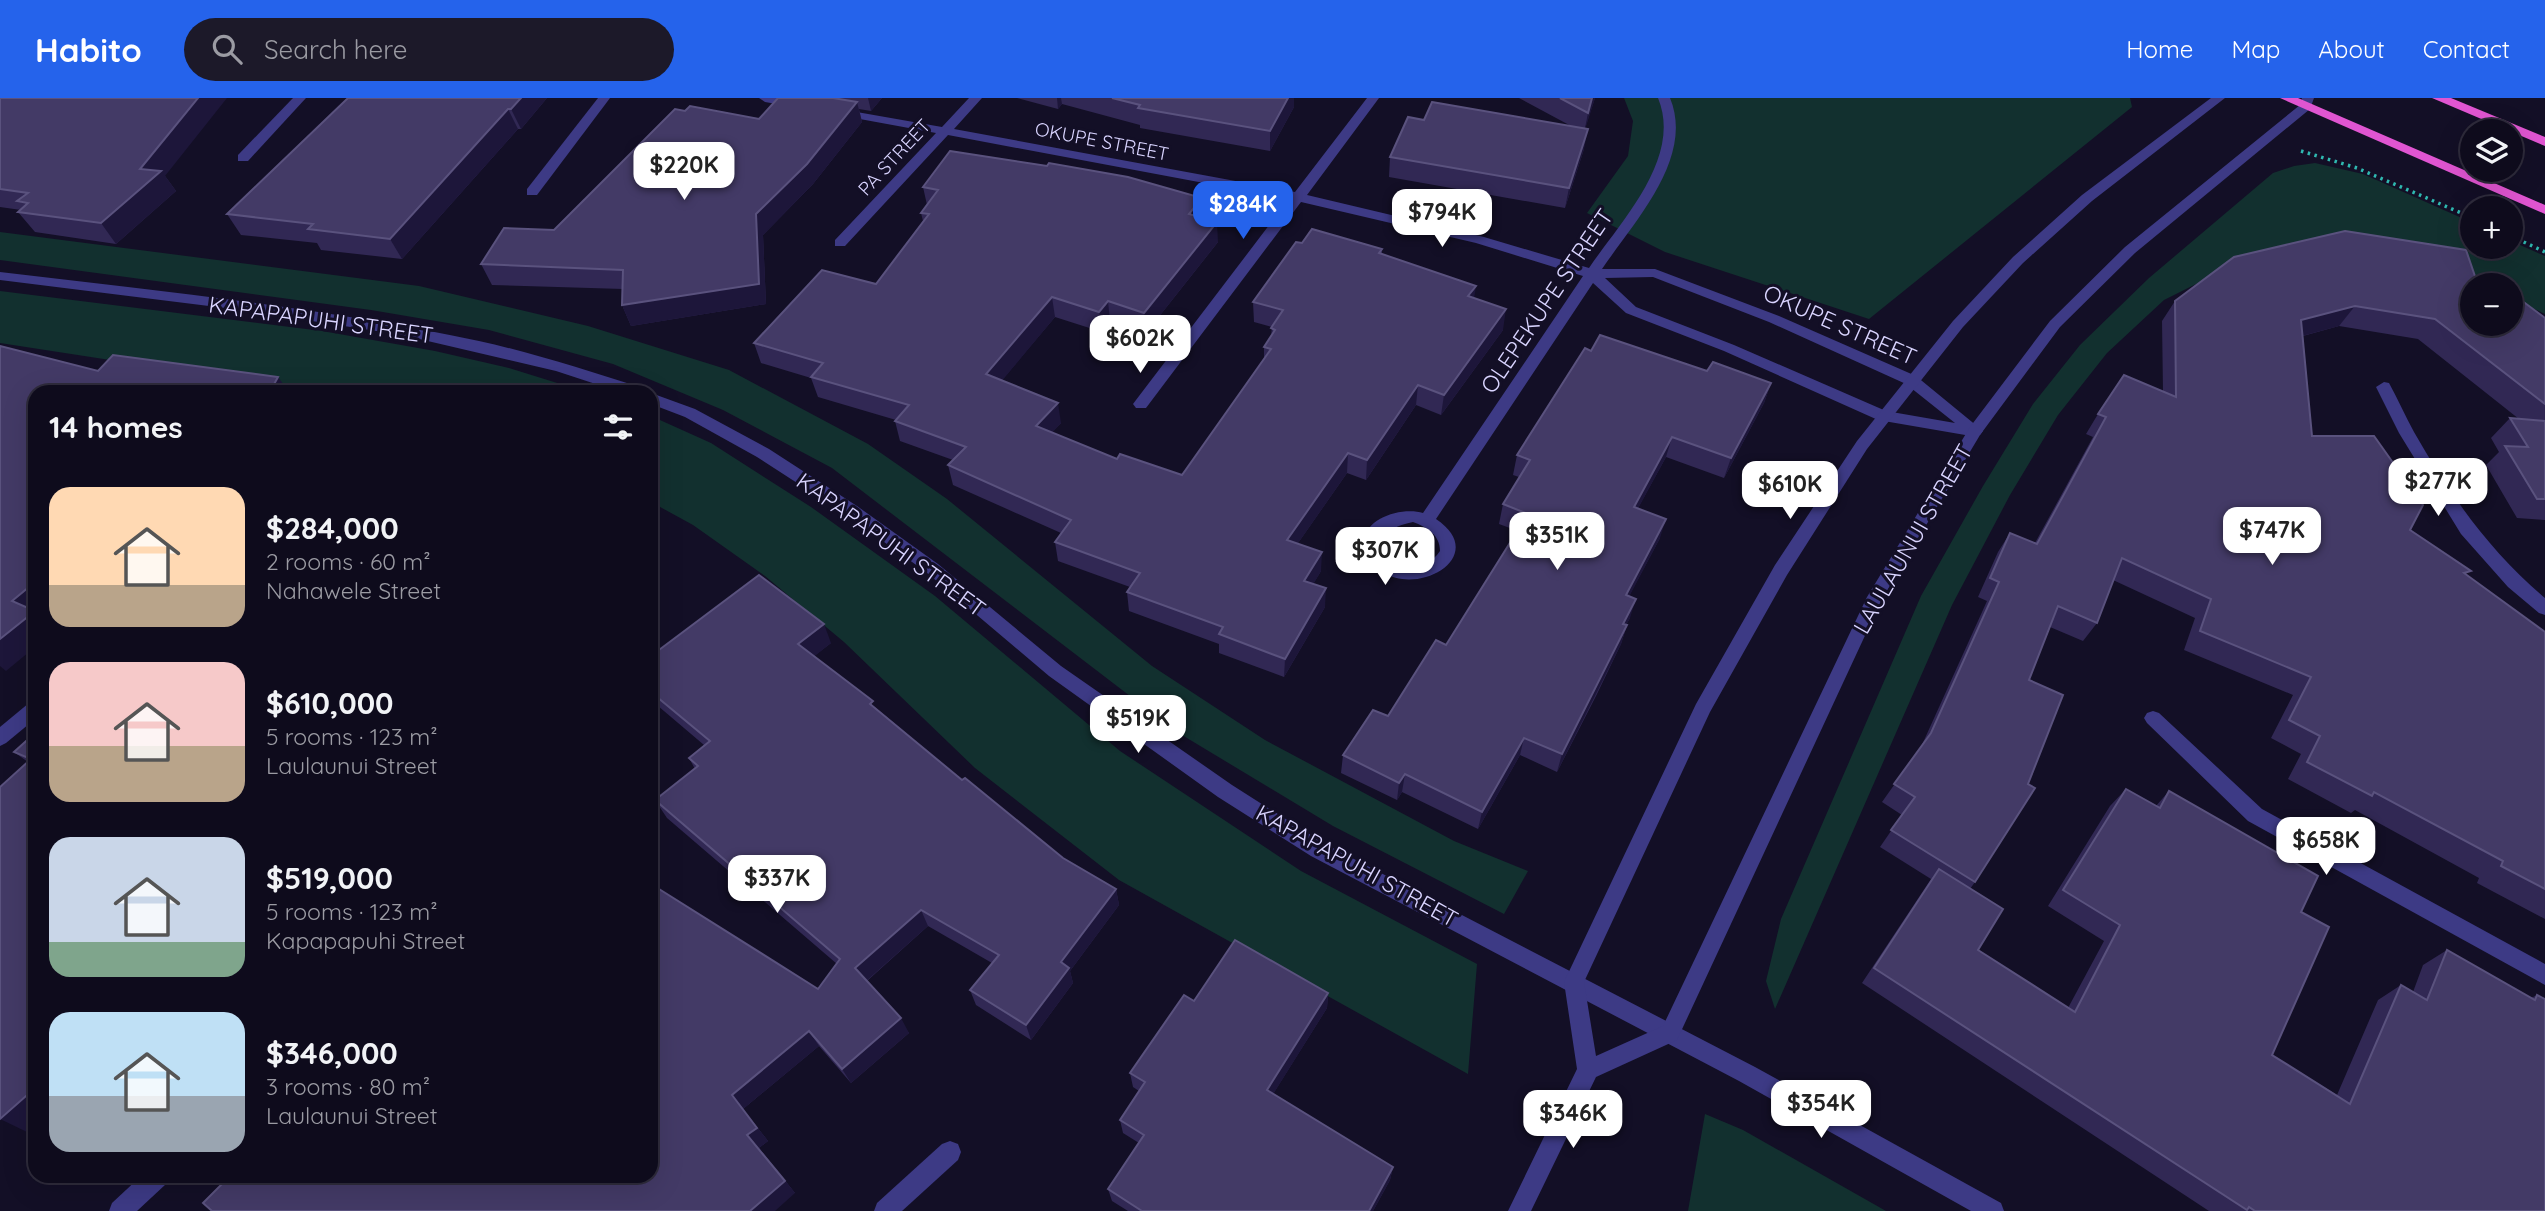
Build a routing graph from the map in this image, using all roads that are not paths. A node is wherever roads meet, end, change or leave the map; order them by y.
1 (300, 98) edge
2 (604, 98) edge
3 (765, 98) edge
4 (976, 98) edge
5 (1373, 98) edge
6 (1664, 98) edge
7 (2219, 98) edge
8 (2287, 98) edge
9 (2439, 98) edge
10 (2307, 102) edge
11 (945, 131) junction
12 (2545, 142) edge
13 (243, 159) dead end
14 (533, 192) dead end
15 (1299, 197) junction
16 (2545, 210) edge
17 (840, 243) dead end
18 (1592, 274) junction
19 (0, 276) edge
20 (1911, 380) junction
21 (616, 385) edge
22 (2384, 387) dead end
23 (658, 401) edge
24 (1141, 404) dead end
25 (1883, 416) junction
26 (1975, 431) junction
27 (1427, 519) junction
28 (2545, 608) edge
29 (28, 714) edge
30 (2153, 718) dead end
31 (0, 738) edge
32 (2545, 975) edge
33 (1574, 982) junction
34 (1670, 1033) junction
35 (1588, 1070) junction
36 (950, 1152) dead end
37 (150, 1183) edge
38 (120, 1211) edge
39 (885, 1211) edge
40 (1519, 1211) edge
41 (1993, 1211) edge

1 - 13 street
2 - 14 street
3 - 11 street, OKUPE STREET
4 - 11 street, PA STREET
5 - 15 street
6 - 18 street, OLEPEKUPE STREET
7 - 20 street
8 - 10 highway
9 - 12 highway
10 - 16 highway
10 - 26 street, LAULAUNUI STREET
11 - 15 street, OKUPE STREET
11 - 17 street, PA STREET
15 - 18 street, OKUPE STREET
15 - 24 street
18 - 20 street, OKUPE STREET
18 - 25 street, OKUPE STREET
18 - 27 street, OLEPEKUPE STREET
19 - 21 street, KAPAPAPUHI STREET
20 - 25 street
20 - 26 street, OKUPE STREET
22 - 28 street
23 - 33 street, KAPAPAPUHI STREET
25 - 26 street, OKUPE STREET
25 - 33 street
26 - 34 street, LAULAUNUI STREET
27 - 27 street
29 - 31 street
30 - 32 street
33 - 34 street, KAPAPAPUHI STREET
33 - 35 street
34 - 35 street
34 - 41 street, KAPAPAPUHI STREET
35 - 40 street
36 - 39 street
37 - 38 street

